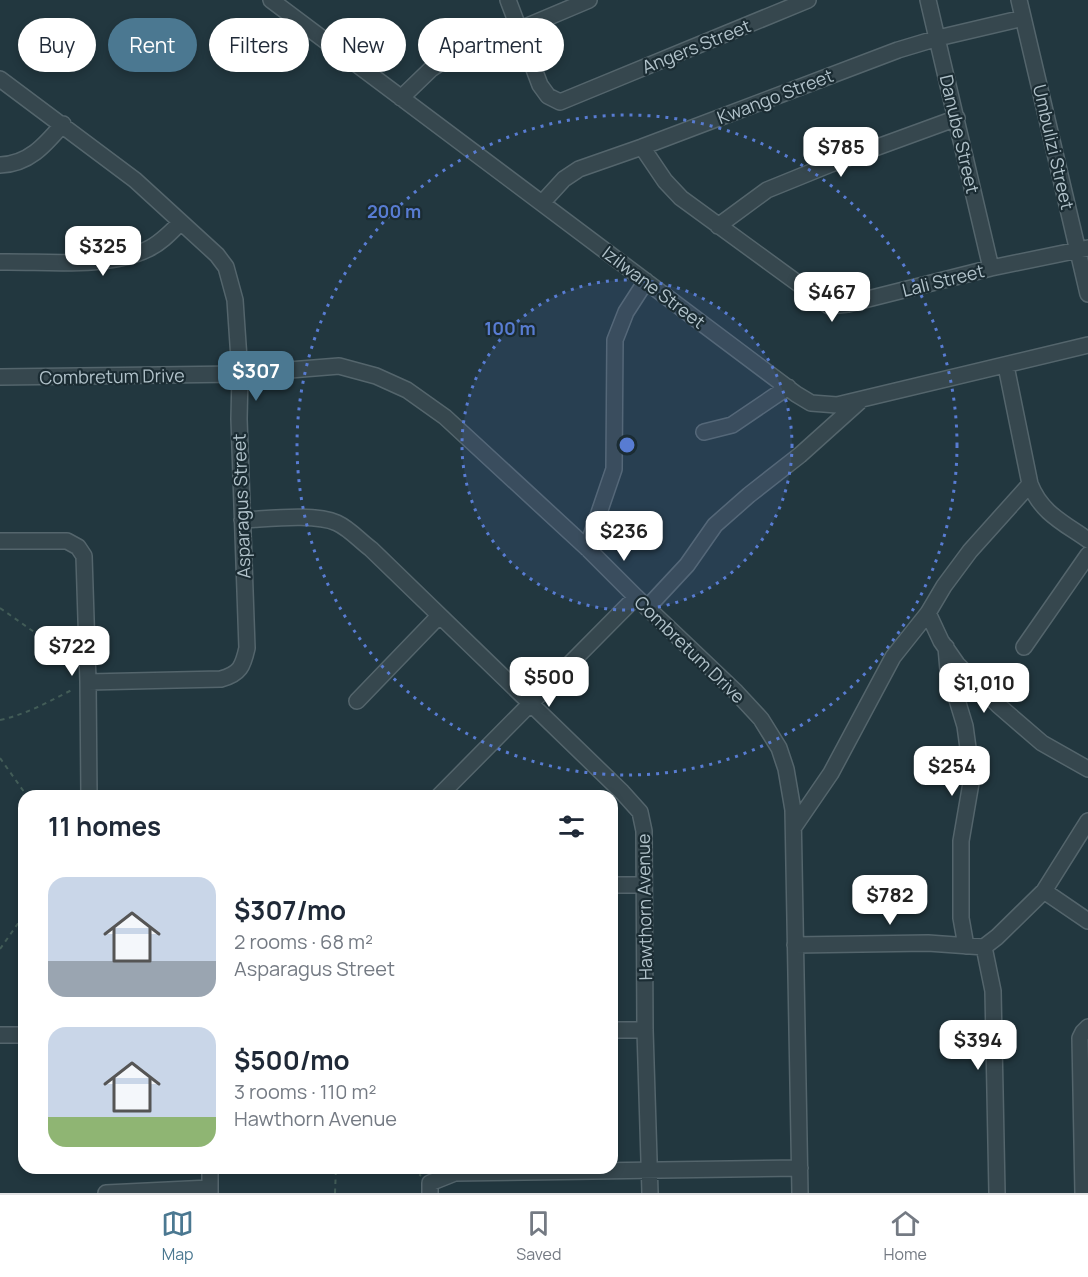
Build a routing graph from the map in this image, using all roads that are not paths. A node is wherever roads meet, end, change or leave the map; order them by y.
1 (271, 0) edge
2 (508, 0) edge
3 (589, 0) edge
4 (808, 0) edge
5 (928, 0) edge
6 (1019, 0) edge
7 (515, 18) edge
8 (547, 18) edge
9 (1023, 18) junction
10 (938, 38) junction
11 (428, 72) edge
12 (535, 72) edge
13 (0, 79) edge
14 (401, 98) junction
15 (957, 118) junction
16 (63, 124) junction
17 (642, 147) junction
18 (0, 165) edge
19 (542, 203) junction
20 (181, 222) junction
21 (718, 226) junction
22 (1083, 249) edge
23 (0, 262) edge
24 (991, 268) junction
25 (646, 281) junction
26 (1088, 294) edge
27 (1088, 345) edge
28 (1006, 366) junction
29 (240, 374) junction
30 (0, 377) edge
31 (788, 387) junction
32 (861, 400) junction
33 (704, 432) dead end
34 (1030, 484) junction
35 (242, 520) junction
36 (1088, 540) edge
37 (0, 541) edge
38 (587, 548) junction
39 (1088, 555) edge
40 (636, 597) junction
41 (647, 608) junction
42 (928, 613) junction
43 (439, 616) junction
44 (1024, 647) dead end
45 (946, 648) junction
46 (88, 682) junction
47 (357, 701) dead end
48 (530, 703) junction
49 (1088, 769) edge
50 (89, 790) edge
51 (445, 790) edge
52 (1088, 821) edge
53 (794, 827) junction
54 (618, 885) edge
55 (644, 885) junction
56 (1044, 891) junction
57 (1088, 921) edge
58 (795, 945) junction
59 (966, 946) junction
60 (984, 947) junction
61 (1088, 1027) edge
62 (618, 1030) edge
63 (645, 1030) junction
64 (0, 1035) edge
65 (18, 1035) edge
66 (800, 1168) junction
67 (618, 1170) edge
68 (649, 1170) junction
69 (210, 1174) edge
70 (452, 1174) edge
71 (210, 1190) edge
72 (106, 1193) edge
73 (430, 1193) edge
74 (650, 1193) edge
75 (801, 1193) edge
76 (997, 1193) edge
77 (1083, 1193) edge

1 - 14 street, Izilwane Street
2 - 7 street, Angers Street
3 - 8 street
4 - 12 street, Angers Street
5 - 10 street, Danube Street
6 - 9 street, Umbulizi Street
9 - 10 street, Kwango Street
9 - 22 street, Umbulizi Street
10 - 15 street, Danube Street
10 - 17 street, Kwango Street
11 - 14 street
13 - 16 street, Asparagus Street
14 - 19 street, Izilwane Street
15 - 21 street
15 - 24 street, Danube Street
16 - 18 street
16 - 20 street, Asparagus Street
17 - 19 street, Kwango Street
17 - 21 street, Lali Street
19 - 25 street, Izilwane Street
20 - 23 street
20 - 29 street, Asparagus Street
21 - 24 street, Lali Street
22 - 24 street, Lali Street
22 - 26 street, Umbulizi Street
25 - 31 street, Izilwane Street
25 - 38 street
27 - 28 street, Izilwane Street
28 - 32 street, Izilwane Street
28 - 34 street
29 - 30 street, Combretum Drive
29 - 35 street, Asparagus Street
29 - 38 street, Combretum Drive
31 - 32 street, Izilwane Street
31 - 33 street
32 - 41 street
34 - 36 street
34 - 42 street
35 - 43 street, Hawthorn Avenue
35 - 46 street, Asparagus Street
37 - 46 street
38 - 40 street, Combretum Drive
39 - 44 street
40 - 41 street, Combretum Drive
40 - 48 street
41 - 53 street, Combretum Drive
42 - 45 street
42 - 53 street
43 - 47 street
43 - 48 street, Hawthorn Avenue
45 - 49 street
45 - 59 street
46 - 50 street
48 - 51 street
48 - 55 street, Hawthorn Avenue
52 - 56 street
53 - 58 street, Combretum Drive
54 - 55 street
55 - 63 street, Hawthorn Avenue
56 - 57 street
56 - 60 street
58 - 59 street
58 - 66 street, Combretum Drive
59 - 60 street
60 - 76 street
61 - 77 street
62 - 63 street
63 - 68 street, Hawthorn Avenue
64 - 65 street
66 - 68 street
66 - 75 street, Combretum Drive
67 - 68 street
68 - 74 street, Hawthorn Avenue
69 - 71 street
70 - 73 street
71 - 72 street

